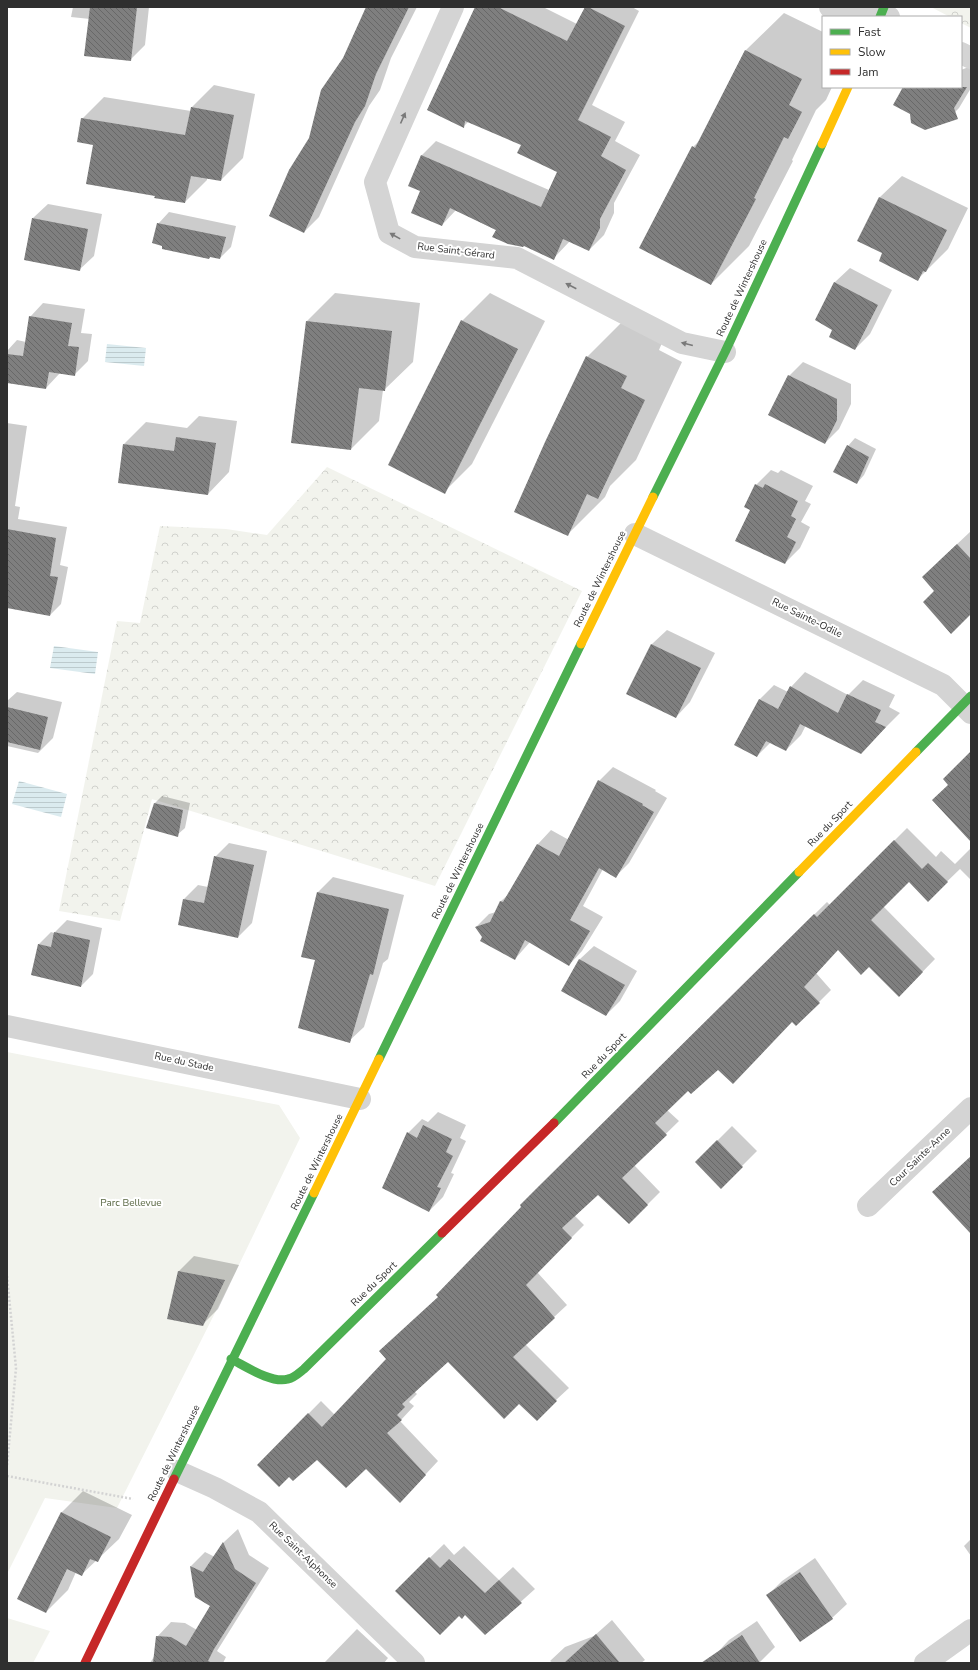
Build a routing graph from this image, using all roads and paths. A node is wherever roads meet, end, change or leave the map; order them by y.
1 (452, 7) edge
2 (830, 7) edge
3 (883, 14) edge
4 (962, 54) edge
5 (971, 58) edge
6 (848, 88) edge
7 (725, 352) junction
8 (635, 534) junction
9 (968, 705) edge
10 (7, 1026) edge
11 (360, 1099) junction
12 (971, 1108) edge
13 (868, 1206) dead end
14 (7, 1276) edge
15 (231, 1359) junction
16 (7, 1466) edge
17 (177, 1471) junction
18 (7, 1476) edge
19 (133, 1499) dead end
20 (971, 1630) edge
21 (85, 1663) edge
22 (414, 1663) edge
23 (925, 1663) edge

7 -> 1 street, Rue Saint-Gérard
2 - 3 street
4 - 5 street
6 - 7 street, Route de Wintershouse
7 - 8 street, Route de Wintershouse
8 - 9 street, Rue Sainte-Odile
8 - 11 street, Route de Wintershouse
9 - 15 street, Rue du Sport
10 - 11 street, Rue du Stade
11 - 15 street, Route de Wintershouse
12 - 13 street, Cour Sainte-Anne
14 - 16 path
15 - 17 street, Route de Wintershouse
17 - 21 street, Route de Wintershouse
17 - 22 street, Rue Saint-Alphonse
18 - 19 path
20 - 23 street

